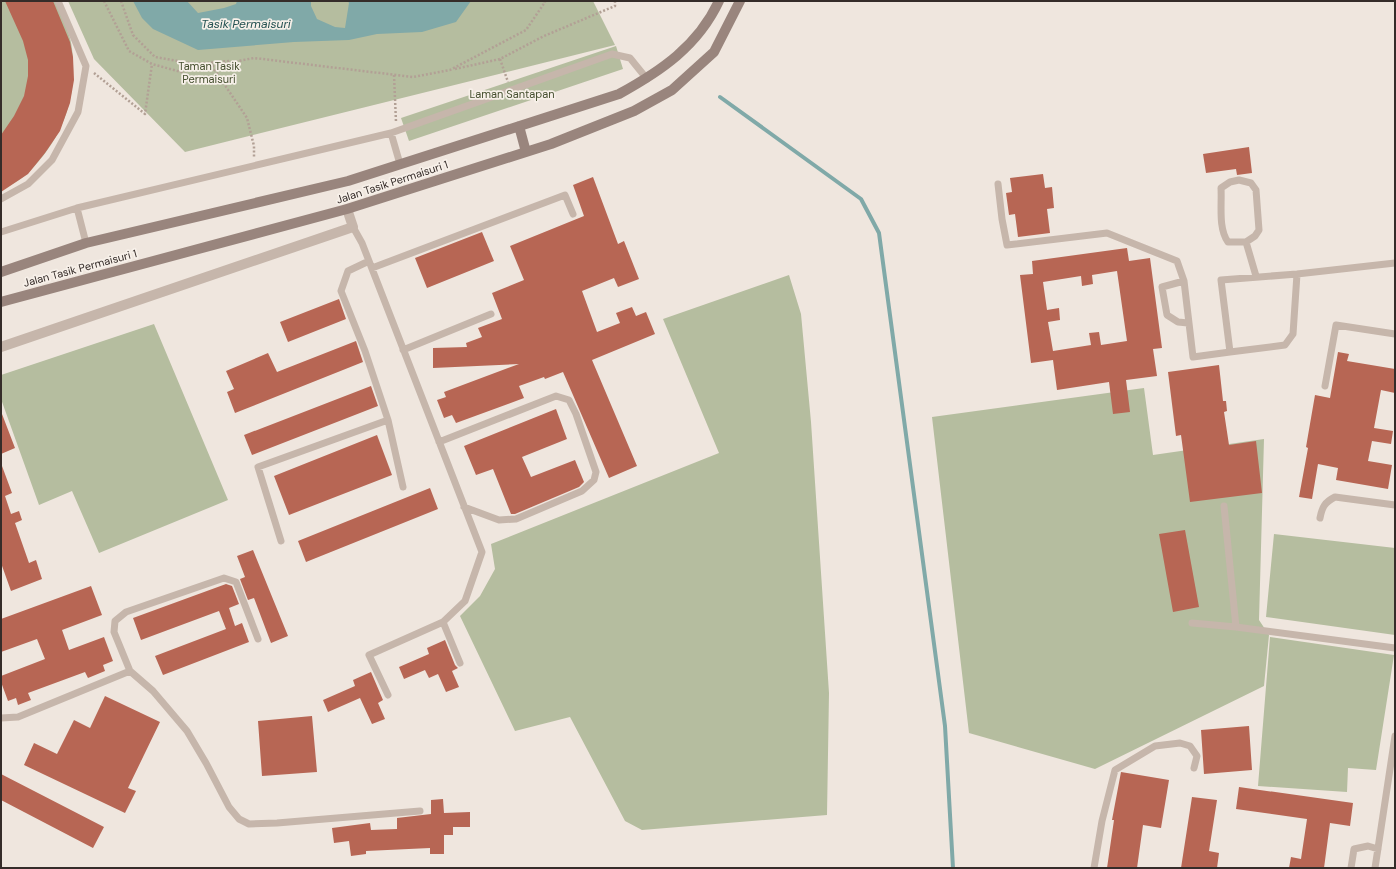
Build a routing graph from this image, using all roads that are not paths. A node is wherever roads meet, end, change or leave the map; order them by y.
1 (58, 1) edge
2 (715, 1) edge
3 (719, 1) edge
4 (740, 1) edge
5 (712, 16) junction
6 (647, 79) junction
7 (519, 126) junction
8 (391, 133) junction
9 (526, 152) junction
10 (400, 164) junction
11 (998, 184) dead end
12 (1, 200) edge
13 (77, 208) junction
14 (347, 209) junction
15 (573, 214) dead end
16 (353, 227) junction
17 (1, 232) edge
18 (1246, 242) junction
19 (86, 244) junction
20 (370, 264) junction
21 (1395, 264) edge
22 (1, 272) edge
23 (1297, 274) junction
24 (1256, 276) junction
25 (1184, 281) junction
26 (1, 302) edge
27 (491, 314) dead end
28 (1188, 323) junction
29 (1395, 334) edge
30 (1, 348) edge
31 (403, 350) junction
32 (1230, 352) junction
33 (1325, 386) dead end
34 (388, 420) junction
35 (439, 442) junction
36 (403, 487) dead end
37 (1224, 506) dead end
38 (1395, 506) edge
39 (464, 507) junction
40 (1320, 518) dead end
41 (281, 541) dead end
42 (444, 622) junction
43 (1192, 623) dead end
44 (1236, 627) junction
45 (258, 639) dead end
46 (1395, 648) edge
47 (460, 663) dead end
48 (130, 671) junction
49 (388, 694) dead end
50 (1, 718) edge
51 (1395, 736) edge
52 (1194, 768) dead end
53 (420, 810) dead end
54 (1378, 849) junction
55 (1094, 868) edge
56 (1351, 868) edge
57 (1375, 868) edge

1 - 12 lane
2 - 5 main road
3 - 5 main road, Jalan Tasik Permaisuri 1
4 - 9 main road, Jalan Tasik Permaisuri 1
5 - 6 main road, Jalan Tasik Permaisuri 1
6 - 7 main road, Jalan Tasik Permaisuri 1
6 - 8 lane
7 - 9 main road
7 - 10 main road, Jalan Tasik Permaisuri 1
8 - 10 lane
8 - 13 lane
9 - 14 main road, Jalan Tasik Permaisuri 1
10 - 19 main road, Jalan Tasik Permaisuri 1
11 - 25 lane
13 - 17 lane
13 - 19 lane
14 - 16 street
14 - 26 main road, Jalan Tasik Permaisuri 1
15 - 20 lane
16 - 20 lane
16 - 30 street
18 - 18 lane
18 - 24 lane
19 - 22 main road, Jalan Tasik Permaisuri 1
20 - 31 lane
20 - 34 lane
21 - 23 lane
23 - 24 lane
23 - 32 lane
24 - 32 lane
25 - 28 lane
25 - 28 lane
27 - 31 lane
28 - 32 lane
29 - 33 lane
31 - 35 lane
34 - 36 lane
34 - 41 lane
35 - 39 lane
35 - 39 lane
37 - 44 lane
38 - 40 lane
39 - 42 lane
42 - 47 lane
42 - 49 lane
43 - 44 lane
44 - 46 lane
45 - 48 lane
48 - 50 lane
48 - 53 lane
51 - 54 lane
52 - 55 lane
54 - 56 lane
54 - 57 lane

